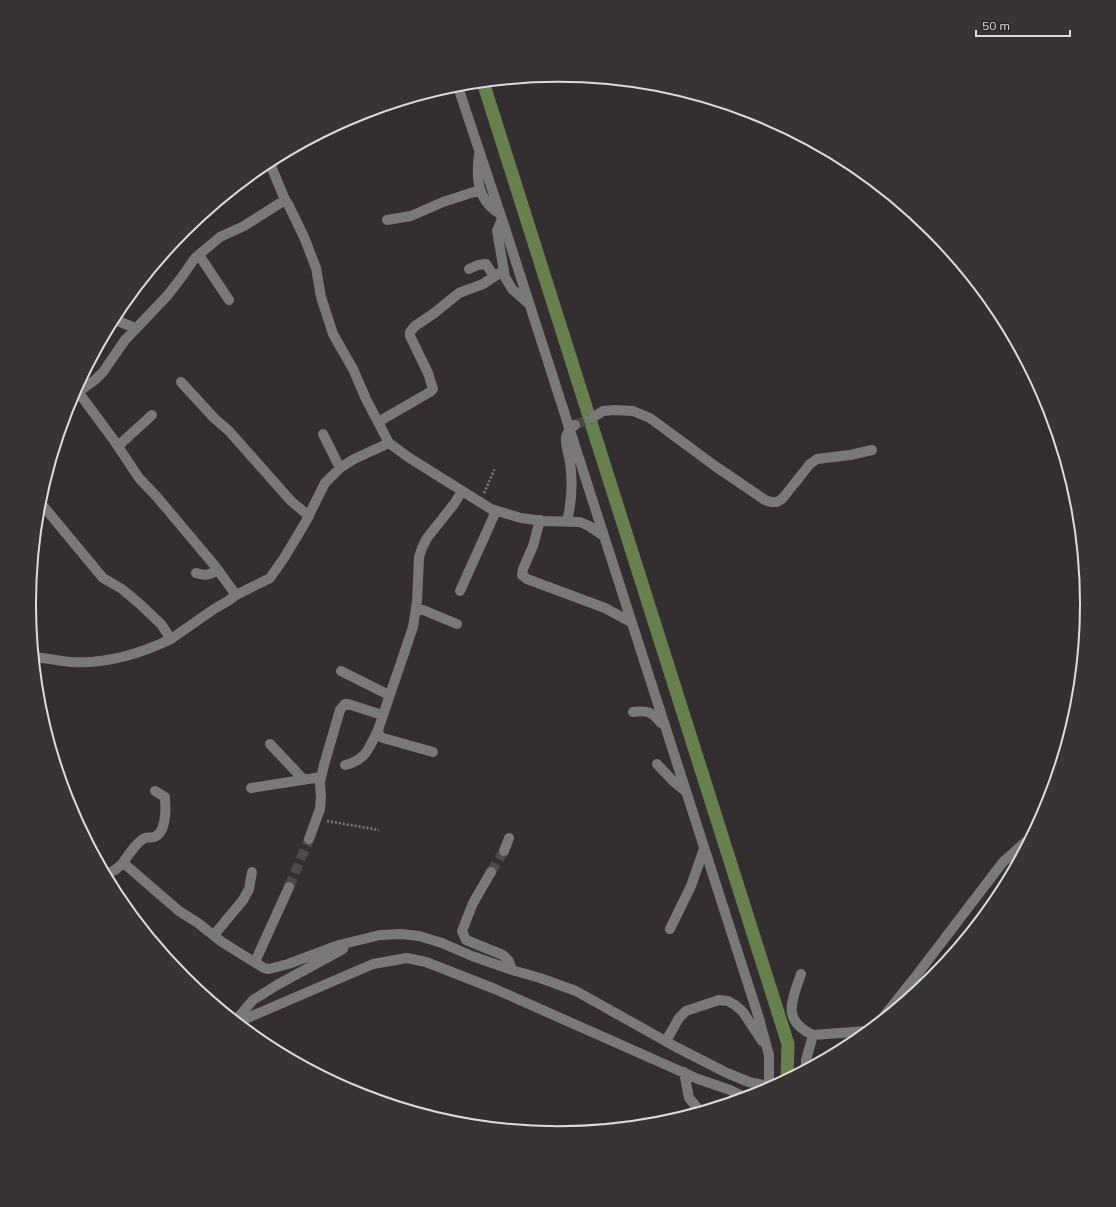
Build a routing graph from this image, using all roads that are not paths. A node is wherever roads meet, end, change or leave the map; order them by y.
1 (459, 91) edge
2 (479, 150) junction
3 (271, 167) edge
4 (480, 190) junction
5 (285, 200) junction
6 (501, 216) junction
7 (387, 220) dead end
8 (199, 254) junction
9 (470, 269) dead end
10 (504, 270) junction
11 (494, 276) junction
12 (229, 300) dead end
13 (529, 304) junction
14 (119, 321) edge
15 (135, 328) junction
16 (181, 382) dead end
17 (83, 388) edge
18 (79, 398) edge
19 (152, 415) dead end
20 (592, 418) tunnel mouth
21 (378, 422) junction
22 (572, 428) junction
23 (324, 434) dead end
24 (389, 443) junction
25 (118, 446) junction
26 (872, 450) dead end
27 (340, 468) junction
28 (462, 491) junction
29 (45, 508) edge
30 (496, 511) junction
31 (309, 516) junction
32 (540, 520) junction
33 (567, 521) junction
34 (604, 536) junction
35 (218, 570) junction
36 (196, 573) dead end
37 (460, 591) dead end
38 (236, 595) junction
39 (416, 607) junction
40 (631, 622) junction
41 (457, 624) dead end
42 (172, 639) junction
43 (39, 658) edge
44 (341, 671) dead end
45 (389, 695) junction
46 (633, 712) dead end
47 (382, 715) junction
48 (665, 728) junction
49 (378, 730) junction
50 (270, 744) dead end
51 (433, 752) dead end
52 (657, 764) dead end
53 (345, 765) dead end
54 (321, 777) junction
55 (304, 780) junction
56 (251, 788) dead end
57 (155, 791) dead end
58 (685, 791) junction
59 (509, 838) dead end
60 (309, 839) tunnel mouth
61 (1019, 848) edge
62 (504, 850) tunnel mouth
63 (704, 850) junction
64 (122, 864) junction
65 (111, 872) edge
66 (252, 872) dead end
67 (491, 872) tunnel mouth
68 (289, 887) tunnel mouth
69 (670, 929) dead end
70 (214, 935) junction
71 (359, 941) junction
72 (255, 962) junction
73 (512, 970) junction
74 (801, 974) dead end
75 (896, 1001) edge
76 (239, 1017) edge
77 (243, 1020) edge
78 (856, 1032) edge
79 (811, 1039) junction
80 (666, 1041) junction
81 (767, 1048) junction
82 (806, 1063) edge
83 (684, 1072) junction
84 (769, 1081) edge
85 (760, 1085) edge
86 (737, 1094) edge
87 (697, 1107) edge

1 - 2 street
2 - 4 street
2 - 6 street
3 - 5 street
4 - 6 street
4 - 7 street
5 - 8 street
5 - 21 street
6 - 10 street
6 - 13 street
8 - 12 street
8 - 15 street
9 - 11 street
10 - 11 street
10 - 13 street
11 - 21 street
13 - 22 street
14 - 15 street
15 - 17 street
16 - 31 street
18 - 25 street
19 - 25 street
20 - 26 street
21 - 24 street
22 - 33 street
22 - 34 street
23 - 27 street
24 - 27 street
24 - 28 street
25 - 35 street
27 - 31 street
28 - 30 street
28 - 39 street
29 - 42 street
30 - 32 street
30 - 37 street
31 - 38 street
32 - 33 street
32 - 40 street
33 - 34 street
34 - 40 street
35 - 36 street
35 - 38 street
38 - 42 street
39 - 41 street
39 - 45 street
40 - 48 street
42 - 43 street
44 - 45 street
45 - 47 street
46 - 48 street
47 - 49 street
47 - 54 street
48 - 58 street
49 - 51 street
49 - 53 street
50 - 55 street
52 - 58 street
54 - 55 street
54 - 60 street
55 - 56 street
57 - 64 street
58 - 63 street
59 - 62 street
61 - 75 street
63 - 69 street
63 - 81 street
64 - 65 street
64 - 70 street
66 - 70 street
67 - 73 street
68 - 72 street
70 - 72 street
71 - 72 street
71 - 73 street
71 - 76 street
73 - 80 street
74 - 79 street
77 - 83 street
78 - 79 street
79 - 82 street
80 - 81 street
80 - 85 street
81 - 84 street
83 - 86 street
83 - 87 street

